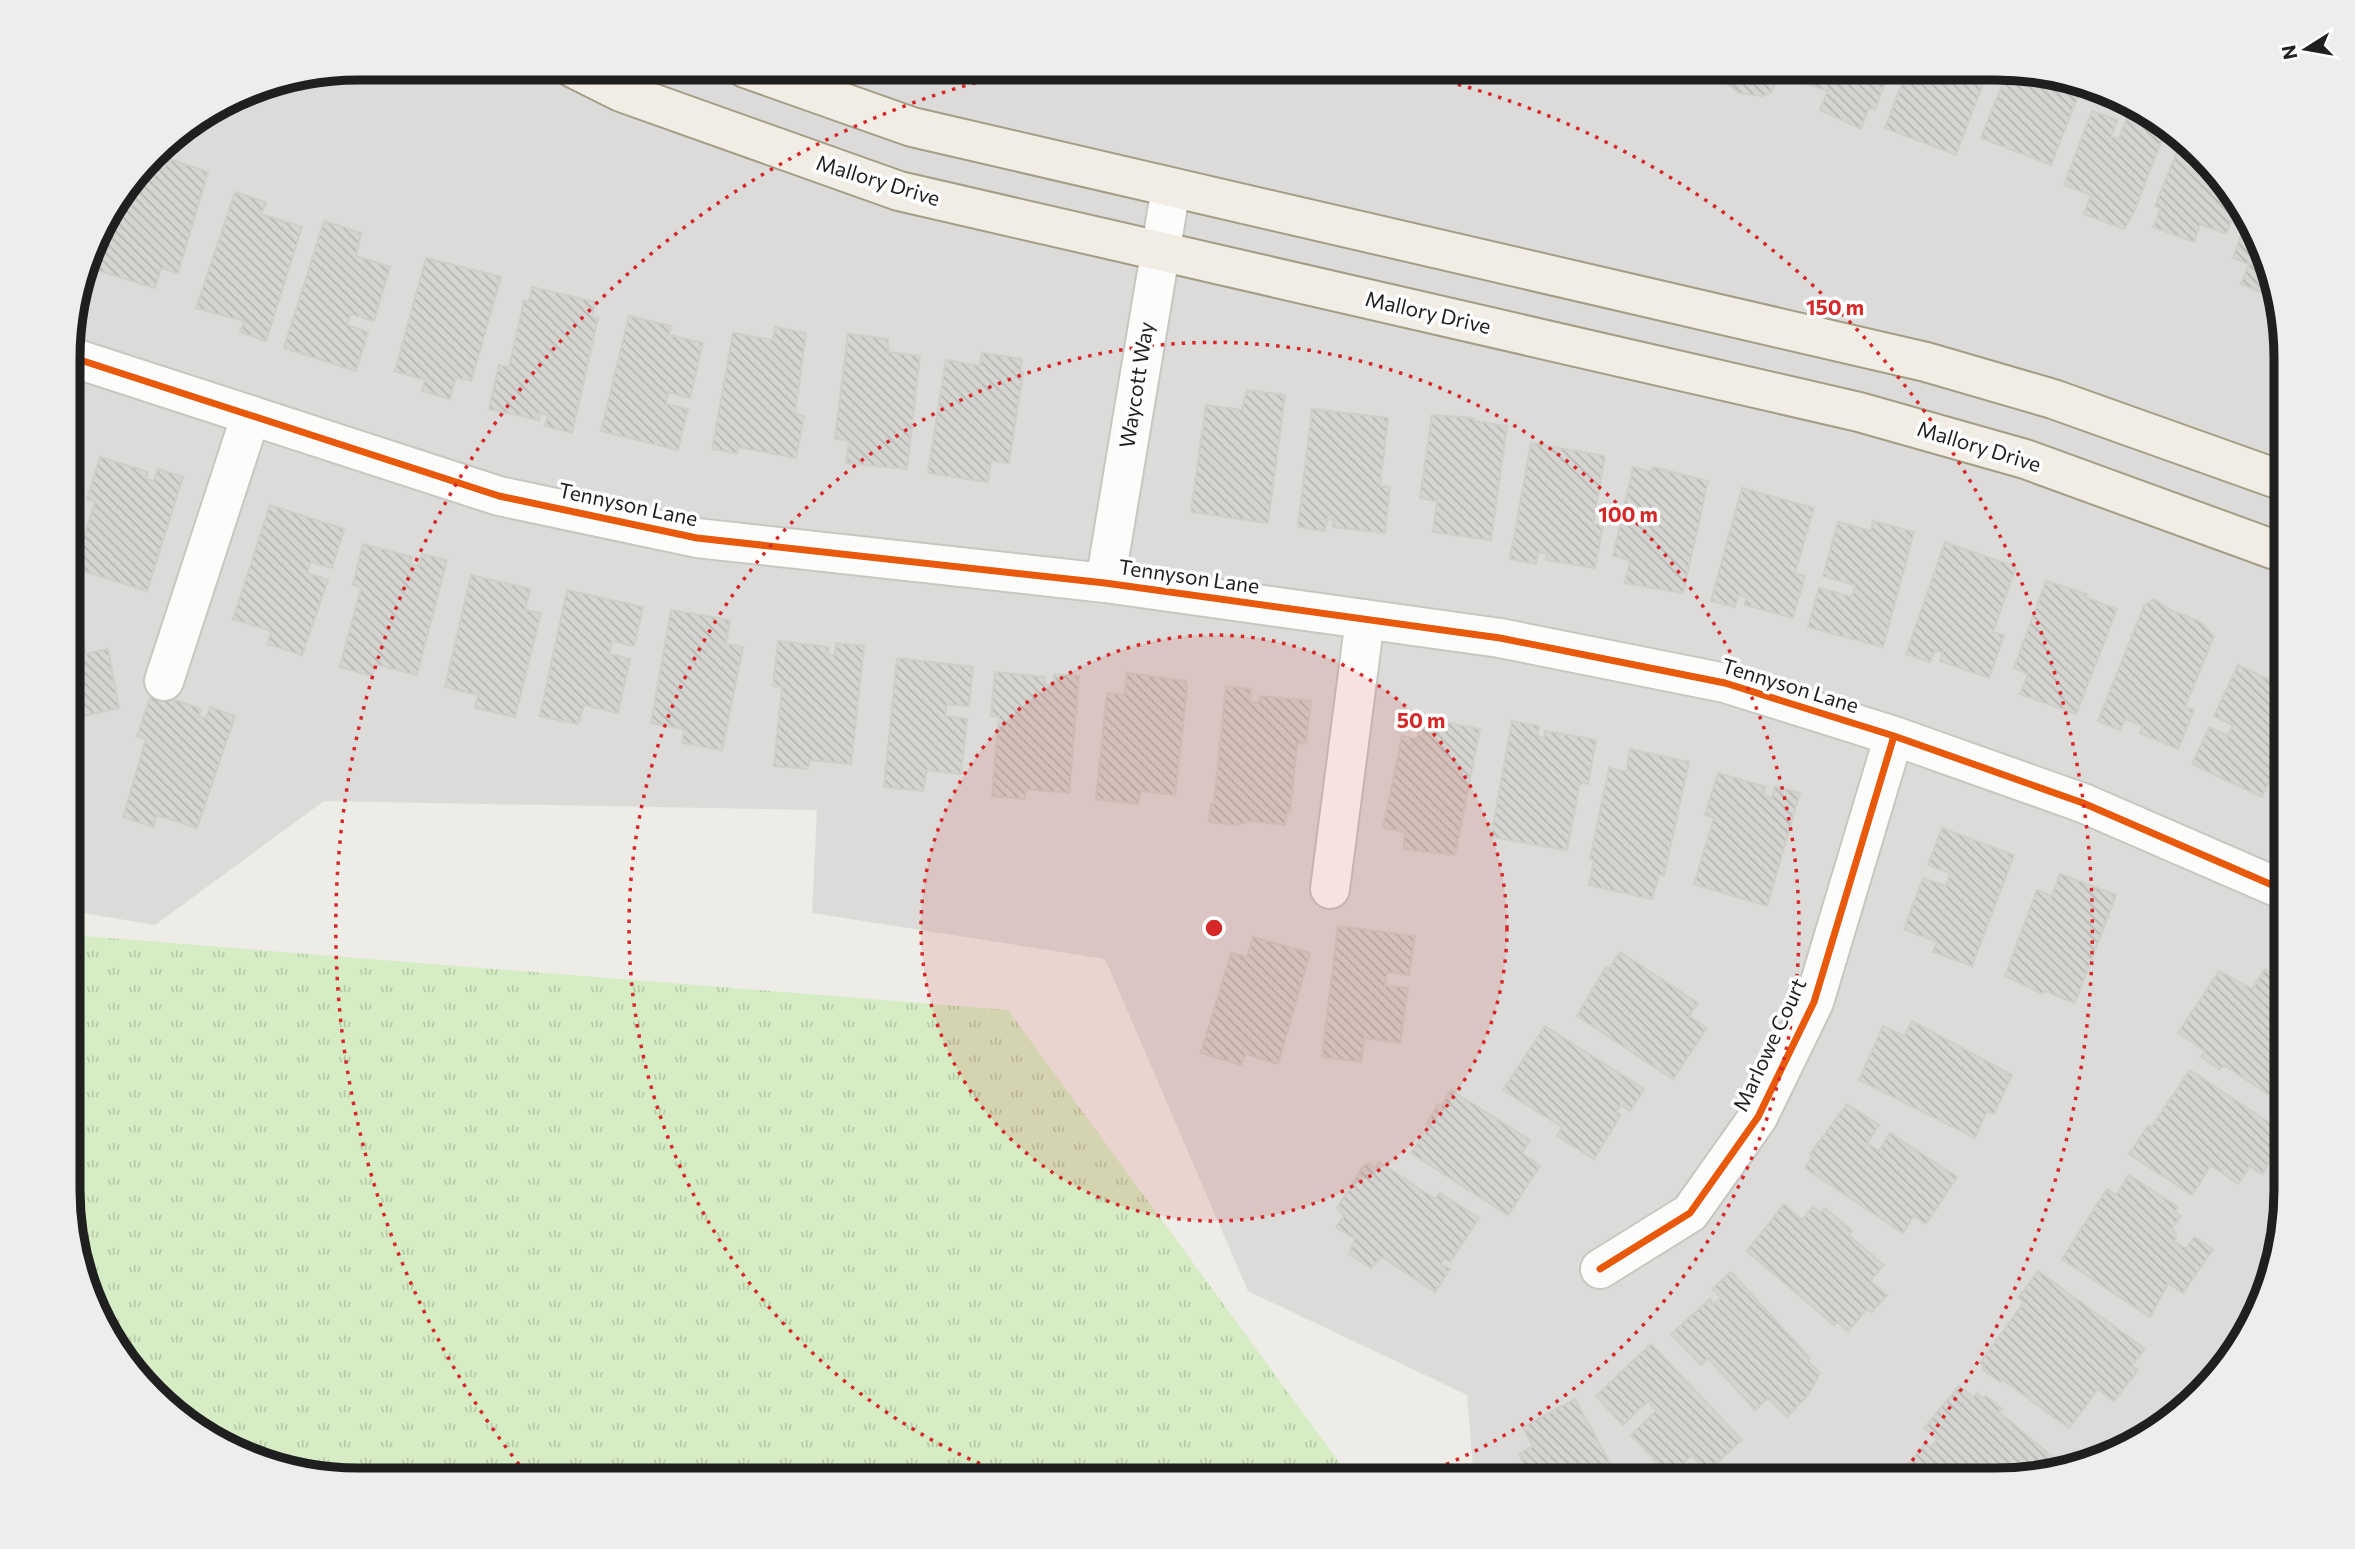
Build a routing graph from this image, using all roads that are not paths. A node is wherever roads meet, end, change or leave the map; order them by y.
1 (597, 80) edge
2 (780, 80) edge
3 (1171, 188) junction
4 (1159, 253) junction
5 (80, 360) edge
6 (251, 415) junction
7 (2274, 478) edge
8 (2274, 550) edge
9 (1105, 583) junction
10 (1365, 619) junction
11 (164, 681) dead end
12 (1895, 736) junction
13 (2274, 886) edge
14 (1330, 889) dead end
15 (1600, 1269) dead end

1 - 4 main road, Mallory Drive
2 - 3 main road
3 - 4 street, Waycott Way
3 - 7 main road
4 - 8 main road, Mallory Drive
4 - 9 street, Waycott Way
5 - 6 street, Tennyson Lane
6 - 9 street, Tennyson Lane
6 - 11 street
9 - 10 street, Tennyson Lane
10 - 12 street, Tennyson Lane
10 - 14 street
12 - 13 street, Tennyson Lane
12 - 15 street, Marlowe Court

